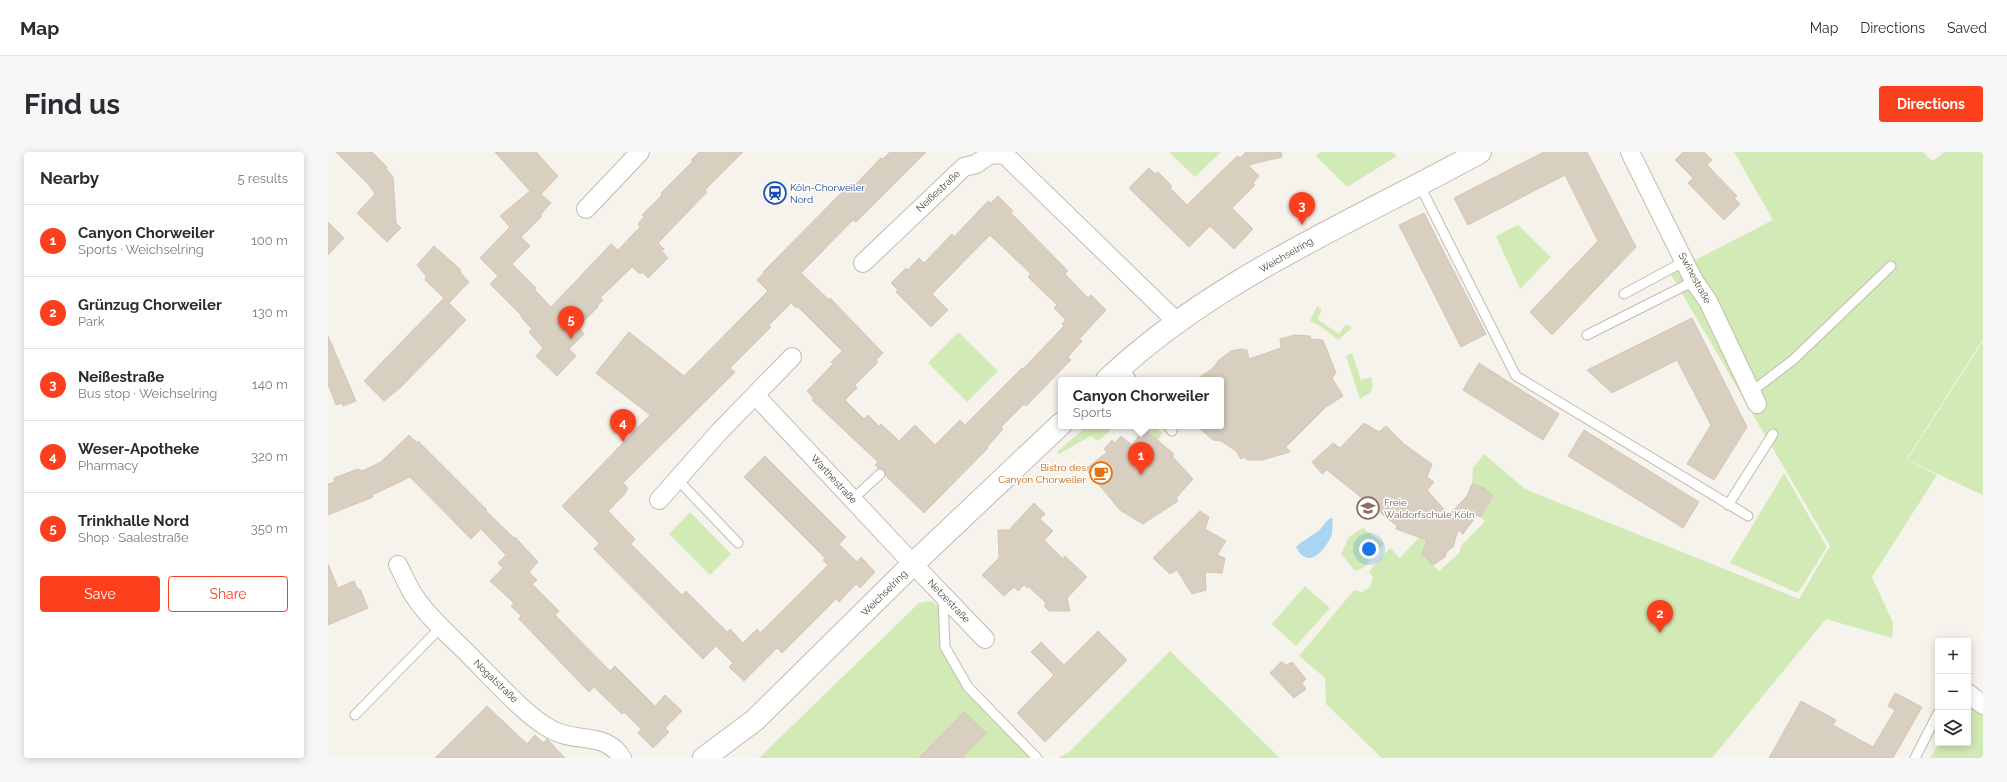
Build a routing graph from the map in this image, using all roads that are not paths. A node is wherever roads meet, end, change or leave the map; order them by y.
1 (640, 152) edge
2 (1480, 152) edge
3 (1630, 152) edge
4 (1419, 184) junction
5 (586, 209) dead end
6 (1685, 261) junction
7 (863, 263) dead end
8 (1891, 266) dead end
9 (1694, 281) junction
10 (1624, 294) dead end
11 (1177, 322) junction
12 (1586, 335) dead end
13 (792, 358) dead end
14 (1120, 375) edge
15 (755, 395) junction
16 (1754, 398) joint
17 (1058, 427) edge
18 (1774, 434) dead end
19 (880, 474) dead end
20 (677, 479) junction
21 (853, 499) junction
22 (659, 500) dead end
23 (1728, 505) junction
24 (1748, 516) dead end
25 (738, 543) dead end
26 (913, 564) junction
27 (398, 565) dead end
28 (943, 596) junction
29 (442, 627) junction
30 (985, 639) dead end
31 (1971, 695) edge
32 (1983, 705) edge
33 (356, 715) dead end
34 (1935, 719) edge
35 (622, 758) edge
36 (704, 758) edge
37 (1037, 758) edge
38 (1915, 758) edge

1 - 5 street
2 - 4 street, Weichselring
3 - 6 street, Swinestraße
4 - 11 street, Weichselring
4 - 23 lane
6 - 9 street, Swinestraße
6 - 10 lane
7 - 11 street, Neißestraße
8 - 16 lane
9 - 12 lane
9 - 16 street, Swinestraße
11 - 14 street, Weichselring
13 - 15 street
15 - 20 street
15 - 21 street, Warthestraße
17 - 26 street, Weichselring
18 - 23 lane
19 - 21 lane
20 - 22 street
20 - 25 lane
21 - 26 street, Warthestraße
23 - 24 lane
26 - 28 street, Netzestraße
26 - 36 street, Weichselring
27 - 29 street, Nogatstraße
28 - 30 street, Netzestraße
28 - 37 lane
29 - 33 lane
29 - 35 street, Nogatstraße
31 - 32 street
34 - 38 lane

